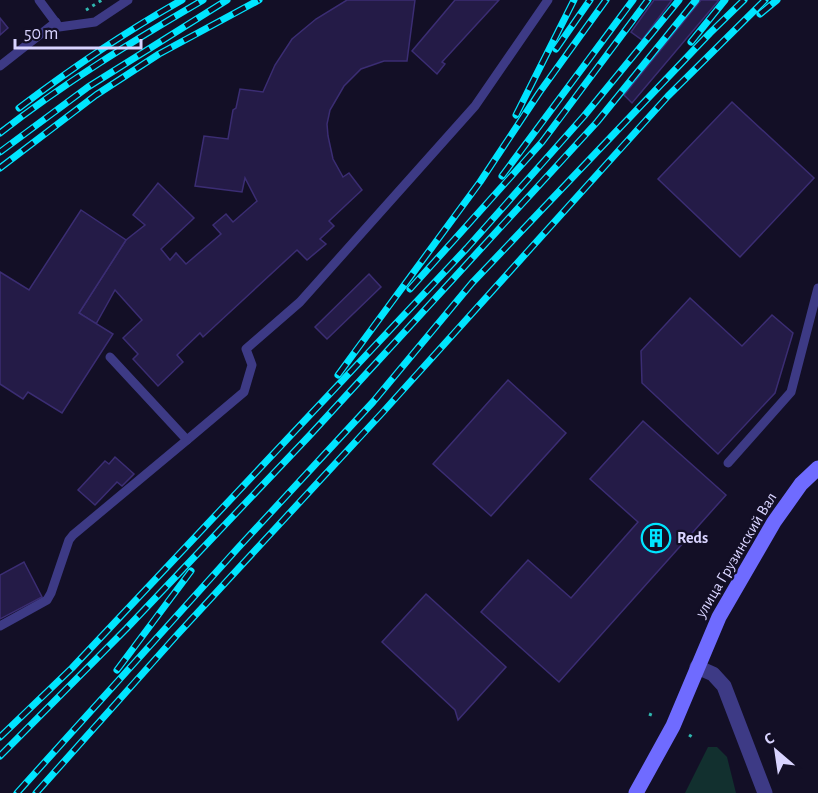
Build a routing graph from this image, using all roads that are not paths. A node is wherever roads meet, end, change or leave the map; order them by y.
1 (39, 0) edge
2 (128, 0) edge
3 (548, 0) edge
4 (56, 22) junction
5 (0, 66) edge
6 (818, 288) edge
7 (110, 357) dead end
8 (187, 440) junction
9 (728, 463) dead end
10 (818, 468) edge
11 (0, 626) edge
12 (697, 668) junction
13 (636, 793) edge
14 (765, 793) edge

1 - 4 lane
2 - 4 lane
3 - 8 lane
4 - 5 lane
6 - 9 lane
7 - 8 lane
8 - 11 lane
10 - 12 main road, улица Грузинский Вал
12 - 13 main road, улица Грузинский Вал
12 - 14 street

